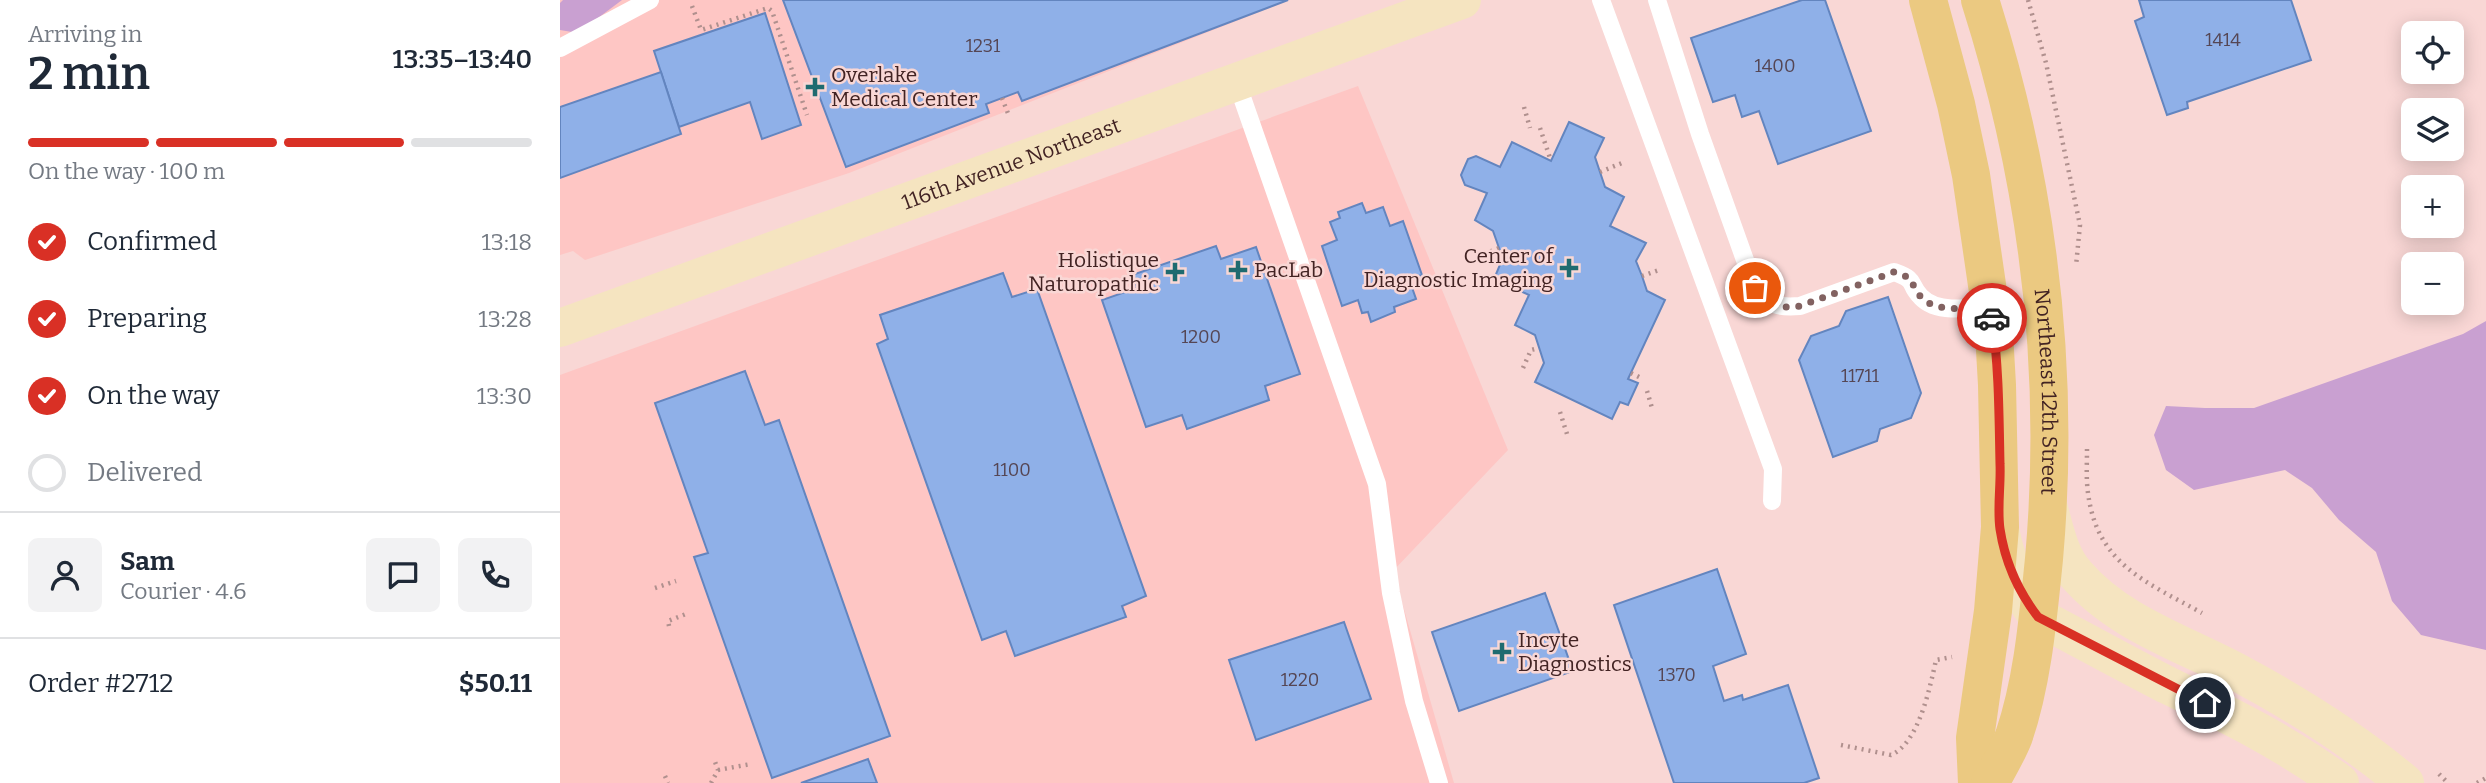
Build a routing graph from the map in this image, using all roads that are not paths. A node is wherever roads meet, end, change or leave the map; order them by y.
1 (650, 0) edge
2 (1601, 0) edge
3 (1657, 0) edge
4 (1928, 0) edge
5 (1980, 0) edge
6 (1439, 4) edge
7 (560, 48) edge
8 (1237, 83) junction
9 (1990, 305) junction
10 (560, 328) edge
11 (1772, 501) dead end
12 (2048, 505) junction
13 (2000, 527) junction
14 (2038, 617) junction
15 (1439, 783) edge
16 (1977, 783) edge
17 (1990, 783) edge
18 (2340, 783) edge
19 (2405, 783) edge

1 - 7 lane
2 - 11 lane
3 - 9 lane
4 - 9 main road
5 - 12 main road, Northeast 12th Street
6 - 8 street, 116th Avenue Northeast
8 - 10 street, 116th Avenue Northeast
8 - 15 lane
9 - 13 main road
12 - 14 main road, Northeast 12th Street
12 - 19 street
13 - 14 street
13 - 16 main road
14 - 17 main road, Northeast 12th Street
14 - 18 street

